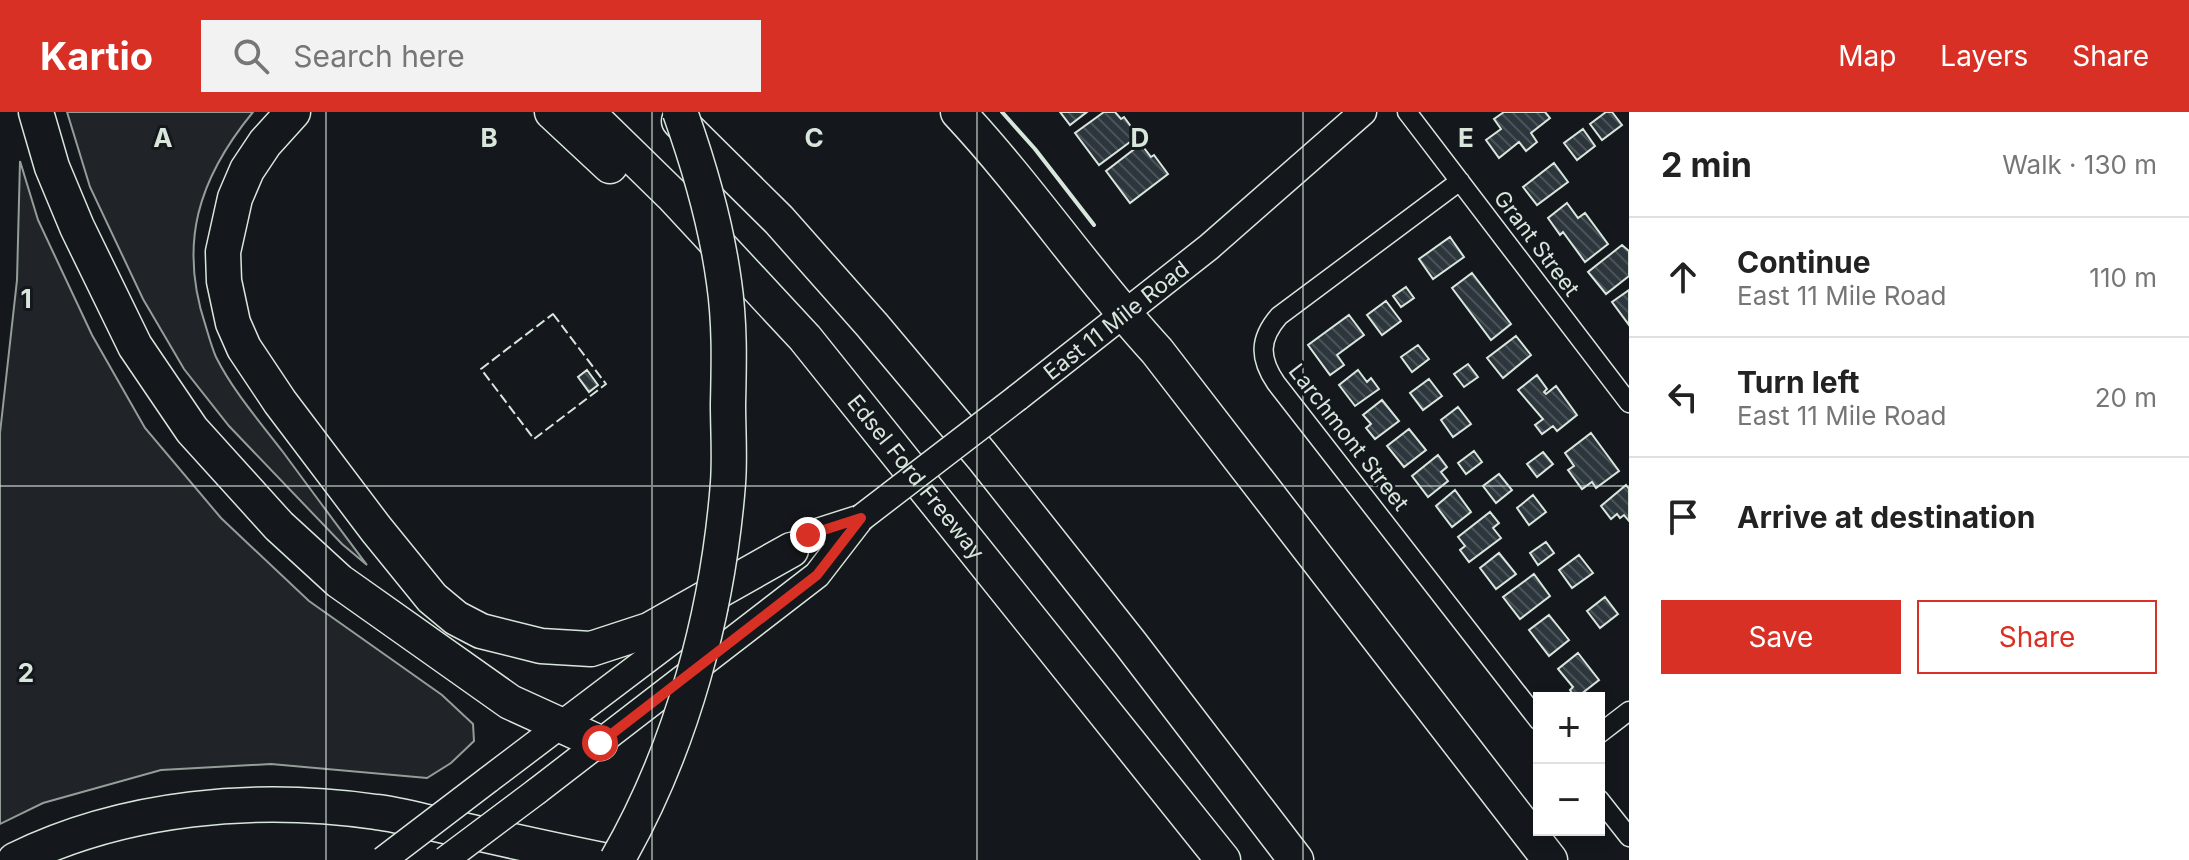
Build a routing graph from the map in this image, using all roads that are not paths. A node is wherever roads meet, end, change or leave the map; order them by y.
1 (36, 112) edge
2 (293, 112) edge
3 (552, 112) edge
4 (587, 112) edge
5 (669, 112) edge
6 (680, 112) edge
7 (958, 112) edge
8 (1363, 112) edge
9 (1407, 112) edge
10 (1460, 181) junction
11 (672, 195) junction
12 (1124, 315) junction
13 (1629, 403) edge
14 (861, 518) junction
15 (791, 550) junction
16 (1629, 711) edge
17 (1533, 713) edge
18 (562, 724) junction
19 (1605, 729) edge
20 (600, 743) junction
21 (1605, 807) edge
22 (1629, 837) edge
23 (15, 860) edge
24 (383, 860) edge
25 (445, 860) edge
26 (602, 860) edge
27 (617, 860) edge
28 (1223, 860) edge
29 (1296, 860) edge
30 (1550, 860) edge

1 - 18 highway
2 - 15 highway
3 - 11 highway
4 - 11 highway, Edsel Ford Freeway
5 - 29 highway
6 - 27 highway, bridge
7 - 12 highway
8 - 12 main road, East 11 Mile Road
9 - 10 street, Grant Street
10 - 13 street, Grant Street
10 - 17 street, Larchmont Street
11 - 28 highway, Edsel Ford Freeway
12 - 14 main road, East 11 Mile Road, bridge
12 - 30 highway
14 - 15 main road, East 11 Mile Road
14 - 20 main road, East 11 Mile Road
15 - 18 main road, East 11 Mile Road
16 - 19 street
18 - 20 highway
18 - 24 main road, East 11 Mile Road, bridge
20 - 25 main road, East 11 Mile Road, bridge
21 - 22 street
23 - 26 highway

